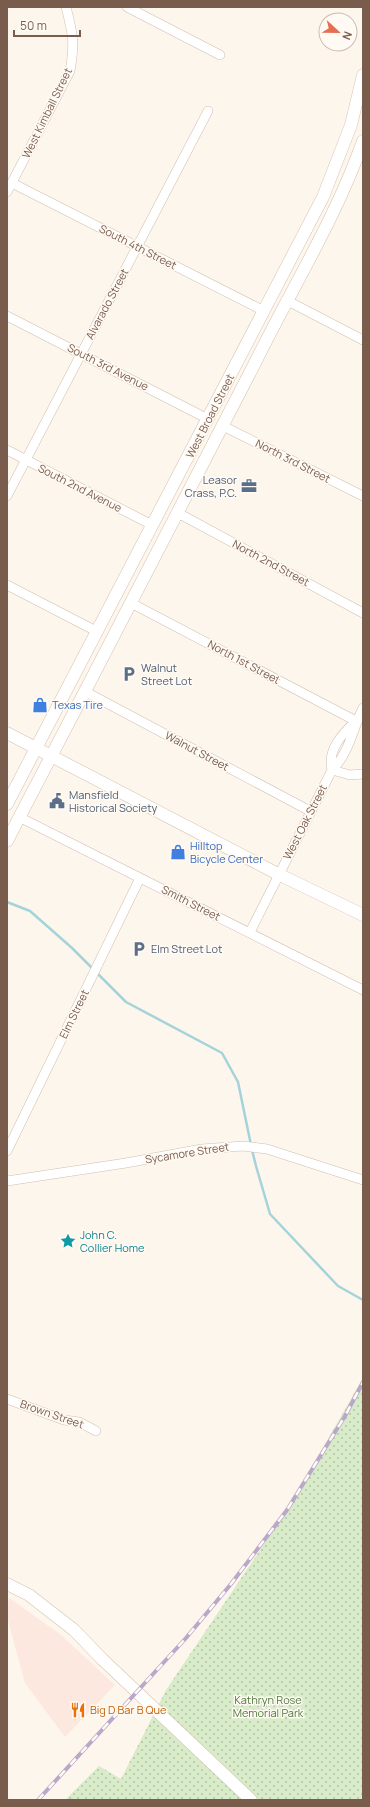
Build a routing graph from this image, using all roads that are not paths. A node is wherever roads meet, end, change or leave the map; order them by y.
1 (66, 7) edge
2 (127, 7) edge
3 (220, 55) dead end
4 (363, 75) edge
5 (361, 95) edge
6 (208, 111) dead end
7 (363, 141) edge
8 (12, 183) junction
9 (7, 192) edge
10 (137, 247) junction
11 (273, 294) junction
12 (286, 300) junction
13 (264, 311) junction
14 (7, 316) edge
15 (362, 337) edge
16 (81, 354) junction
17 (208, 419) junction
18 (223, 426) junction
19 (7, 450) edge
20 (26, 460) junction
21 (7, 496) edge
22 (363, 496) edge
23 (178, 513) junction
24 (152, 525) junction
25 (7, 585) edge
26 (131, 603) junction
27 (363, 613) edge
28 (98, 632) junction
29 (112, 638) junction
30 (84, 691) junction
31 (363, 708) edge
32 (356, 721) junction
33 (7, 732) edge
34 (37, 748) junction
35 (51, 756) junction
36 (332, 770) junction
37 (363, 774) edge
38 (7, 804) edge
39 (310, 811) junction
40 (19, 817) junction
41 (7, 841) edge
42 (278, 874) junction
43 (140, 878) junction
44 (363, 915) edge
45 (250, 932) junction
46 (363, 990) edge
47 (7, 1151) edge
48 (363, 1180) edge
49 (7, 1181) edge
50 (7, 1398) edge
51 (96, 1431) dead end
52 (7, 1584) edge
53 (251, 1800) edge

1 - 8 street, West Kimball Street
2 - 3 street
4 - 5 main road, West Broad Street
5 - 11 main road, West Broad Street
6 - 10 street, Alvarado Street
7 - 12 main road, West Broad Street
8 - 9 street, West Kimball Street
8 - 10 street, South 4th Street
10 - 13 street, South 4th Street
10 - 16 street, Alvarado Street
11 - 12 main road
11 - 13 main road, West Broad Street
12 - 15 street
12 - 18 main road, West Broad Street
13 - 17 main road, West Broad Street
14 - 16 street, South 3rd Avenue
16 - 17 street, South 3rd Avenue
16 - 20 street, Alvarado Street
17 - 18 main road
17 - 24 main road, West Broad Street
18 - 22 street, North 3rd Street
18 - 23 main road, West Broad Street
19 - 20 street, South 2nd Avenue
20 - 21 street, Alvarado Street
20 - 24 street, South 2nd Avenue
23 - 26 main road, West Broad Street
23 - 27 street, North 2nd Street
24 - 28 main road, West Broad Street
25 - 28 street
26 - 29 main road, West Broad Street
26 - 32 street, North 1st Street
28 - 29 main road
28 - 34 main road, West Broad Street
29 - 30 main road, West Broad Street
30 - 35 main road, West Broad Street
30 - 39 street, Walnut Street
31 - 32 street, West Oak Street
32 - 36 street, West Oak Street
33 - 34 main road
34 - 35 main road
34 - 38 main road, West Broad Street
35 - 40 main road, West Broad Street
35 - 42 main road
36 - 37 street
36 - 39 street, West Oak Street
39 - 42 street, West Oak Street
40 - 41 main road, West Broad Street
40 - 43 street, Smith Street
42 - 44 main road
42 - 45 street, West Oak Street
43 - 45 street, Smith Street
43 - 47 street, Elm Street
45 - 46 street, Smith Street
48 - 49 street, Sycamore Street
50 - 51 street, Brown Street
52 - 53 main road

